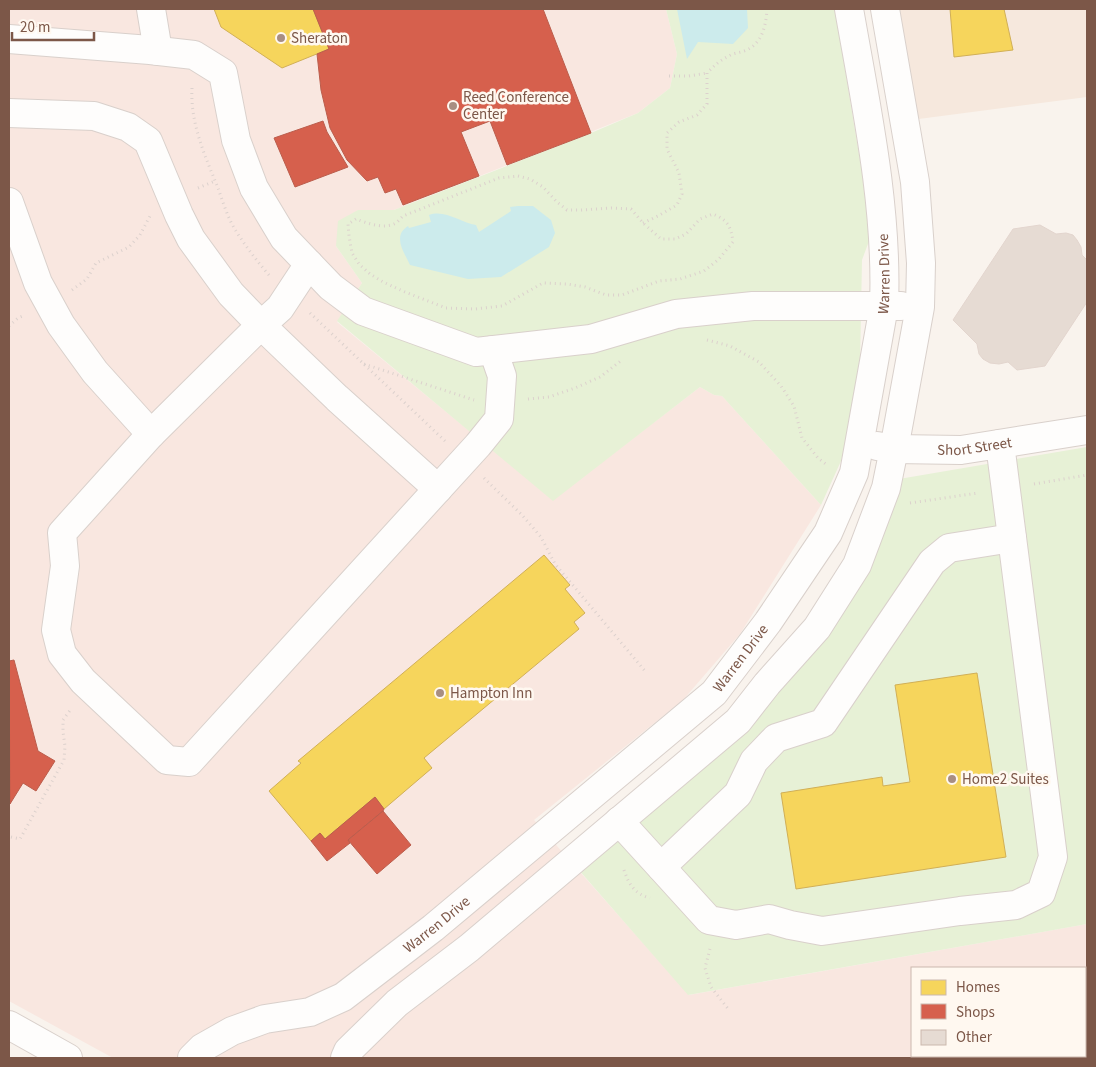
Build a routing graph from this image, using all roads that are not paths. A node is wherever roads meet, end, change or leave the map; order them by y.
1 (151, 9) edge
2 (849, 9) edge
3 (885, 9) edge
4 (9, 39) edge
5 (158, 50) junction
6 (9, 113) edge
7 (9, 202) edge
8 (309, 264) junction
9 (884, 306) junction
10 (920, 307) junction
11 (261, 325) junction
12 (492, 350) junction
13 (1087, 430) edge
14 (152, 434) junction
15 (860, 444) junction
16 (1000, 444) junction
17 (894, 448) junction
18 (438, 489) junction
19 (1012, 538) junction
20 (738, 721) junction
21 (765, 750) junction
22 (619, 821) junction
23 (661, 867) junction
24 (9, 1025) edge
25 (68, 1058) edge
26 (192, 1058) edge
27 (345, 1058) edge

1 - 5 street
2 - 9 street, Warren Drive
3 - 10 street
4 - 5 street
5 - 8 street
6 - 11 street
7 - 14 street
8 - 11 street
8 - 12 street
9 - 10 street
9 - 12 street
9 - 15 street, Warren Drive
10 - 17 street
11 - 14 street
11 - 18 street
12 - 18 street
13 - 16 street, Short Street
14 - 18 street
15 - 17 street, Short Street
15 - 26 street, Warren Drive
16 - 17 street, Short Street
16 - 19 street
17 - 20 street
19 - 21 street
19 - 23 street
20 - 21 street
20 - 22 street
21 - 23 street
22 - 23 street
22 - 27 street
24 - 25 street

